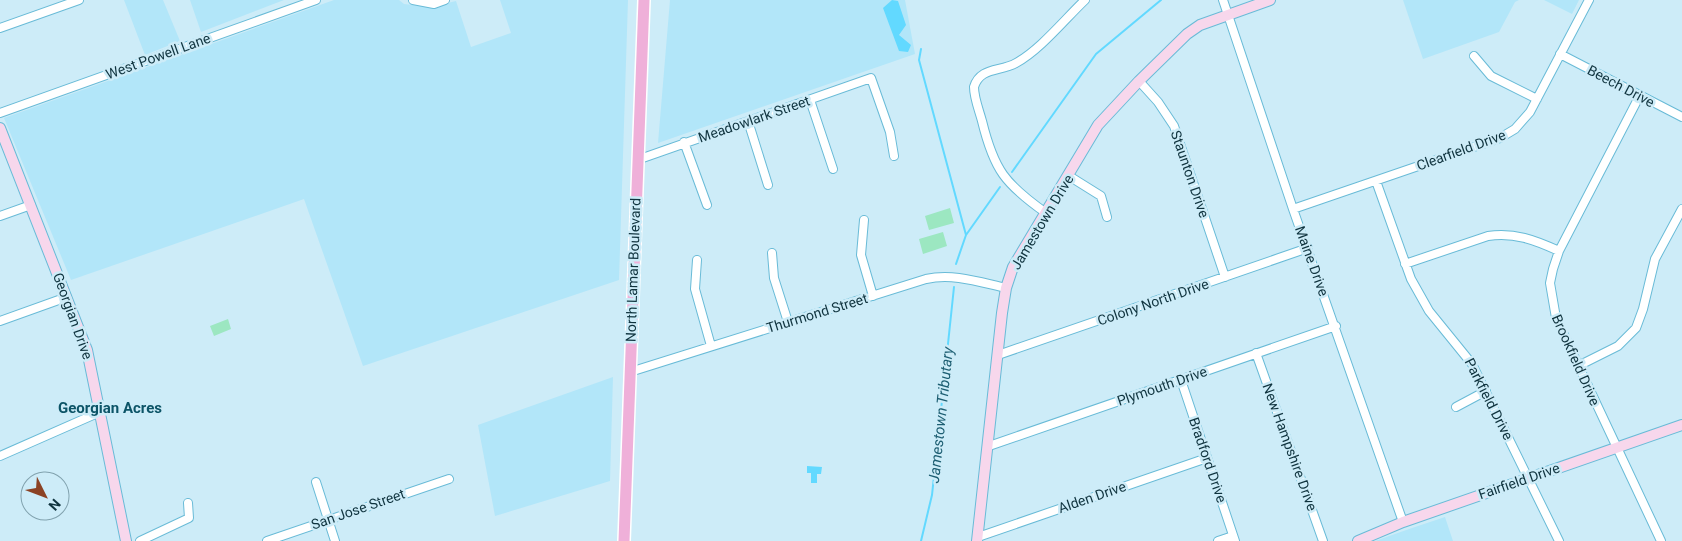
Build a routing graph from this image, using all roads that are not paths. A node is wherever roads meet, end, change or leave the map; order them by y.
1 (79, 0) edge
2 (316, 0) edge
3 (413, 0) edge
4 (445, 0) edge
5 (644, 0) edge
6 (1085, 0) edge
7 (1223, 0) edge
8 (1270, 0) edge
9 (1589, 0) edge
10 (1228, 14) junction
11 (0, 28) edge
12 (1560, 54) junction
13 (1474, 56) dead end
14 (1138, 81) junction
15 (1640, 95) junction
16 (1537, 99) junction
17 (810, 100) junction
18 (0, 113) edge
19 (1682, 117) edge
20 (748, 121) junction
21 (0, 128) edge
22 (684, 142) junction
23 (894, 156) dead end
24 (637, 160) junction
25 (833, 169) dead end
26 (1069, 176) junction
27 (1376, 181) junction
28 (768, 185) dead end
29 (31, 205) junction
30 (707, 205) dead end
31 (1293, 209) junction
32 (1682, 209) edge
33 (1046, 213) junction
34 (0, 216) edge
35 (1107, 217) dead end
36 (864, 220) dead end
37 (1308, 248) junction
38 (1559, 251) junction
39 (772, 253) dead end
40 (698, 260) dead end
41 (1405, 264) junction
42 (1225, 277) junction
43 (1006, 288) junction
44 (873, 296) junction
45 (67, 297) junction
46 (0, 321) edge
47 (788, 322) junction
48 (1336, 326) junction
49 (711, 346) junction
50 (1256, 353) junction
51 (998, 355) junction
52 (1578, 366) junction
53 (630, 372) junction
54 (1181, 380) junction
55 (1486, 391) junction
56 (1456, 407) dead end
57 (100, 412) junction
58 (1682, 425) edge
59 (989, 446) junction
60 (1617, 448) junction
61 (0, 456) edge
62 (1207, 458) junction
63 (1528, 478) junction
64 (449, 479) dead end
65 (316, 482) dead end
66 (188, 503) dead end
67 (329, 519) junction
68 (1403, 522) junction
69 (1234, 538) edge
70 (978, 539) edge
71 (126, 541) edge
72 (140, 541) edge
73 (267, 541) edge
74 (334, 541) edge
75 (624, 541) edge
76 (1218, 541) edge
77 (1323, 541) edge
78 (1358, 541) edge
79 (1558, 541) edge
80 (1662, 541) edge

1 - 11 street
2 - 18 street, West Powell Lane
3 - 4 street
5 - 24 main road, North Lamar Boulevard
6 - 33 street
7 - 10 street, Maine Drive
8 - 10 street, Jamestown Drive
9 - 12 street, Clearfield Drive
10 - 14 street, Jamestown Drive
10 - 31 street, Maine Drive
12 - 15 street, Beech Drive
12 - 16 street, Clearfield Drive
13 - 16 street
14 - 26 street, Jamestown Drive
14 - 42 street, Staunton Drive
15 - 19 street, Beech Drive
15 - 38 street, Brookfield Drive
16 - 27 street, Clearfield Drive
17 - 20 street, Meadowlark Street
17 - 23 street, Meadowlark Street
17 - 25 street
20 - 22 street, Meadowlark Street
20 - 28 street
21 - 29 street, Georgian Drive
22 - 24 street, Meadowlark Street
22 - 30 street
24 - 53 main road, North Lamar Boulevard
26 - 33 street, Jamestown Drive
26 - 35 street
27 - 31 street, Clearfield Drive
27 - 41 street, Parkfield Drive
29 - 34 street
29 - 45 street, Georgian Drive
31 - 37 street, Maine Drive
32 - 52 street
33 - 43 street, Jamestown Drive
36 - 44 street
37 - 42 street, Colony North Drive
37 - 48 street, Maine Drive
38 - 41 street
38 - 52 street, Brookfield Drive
39 - 47 street
40 - 49 street
41 - 55 street, Parkfield Drive
42 - 51 street, Colony North Drive
43 - 44 street, Thurmond Street
43 - 51 street, Jamestown Drive
44 - 47 street, Thurmond Street
45 - 46 street
45 - 57 street, Georgian Drive
47 - 49 street, Thurmond Street
48 - 50 street, Plymouth Drive
48 - 68 street, Maine Drive
49 - 53 street, Thurmond Street
50 - 54 street, Plymouth Drive
50 - 77 street, New Hampshire Drive
51 - 59 street, Jamestown Drive
52 - 60 street, Brookfield Drive
53 - 75 main road, North Lamar Boulevard
54 - 59 street, Plymouth Drive
54 - 62 street, Bradford Drive
55 - 56 street
55 - 63 street, Parkfield Drive
57 - 61 street
57 - 71 street, Georgian Drive
58 - 60 street, Fairfield Drive
59 - 70 street, Jamestown Drive
60 - 63 street, Fairfield Drive
60 - 80 street, Brookfield Drive
62 - 69 street, Bradford Drive
62 - 70 street, Alden Drive
63 - 68 street, Fairfield Drive
63 - 79 street, Parkfield Drive
64 - 67 street, San Jose Street
65 - 67 street
66 - 72 street
67 - 73 street, San Jose Street
67 - 74 street
68 - 78 street, Fairfield Drive
69 - 76 street

